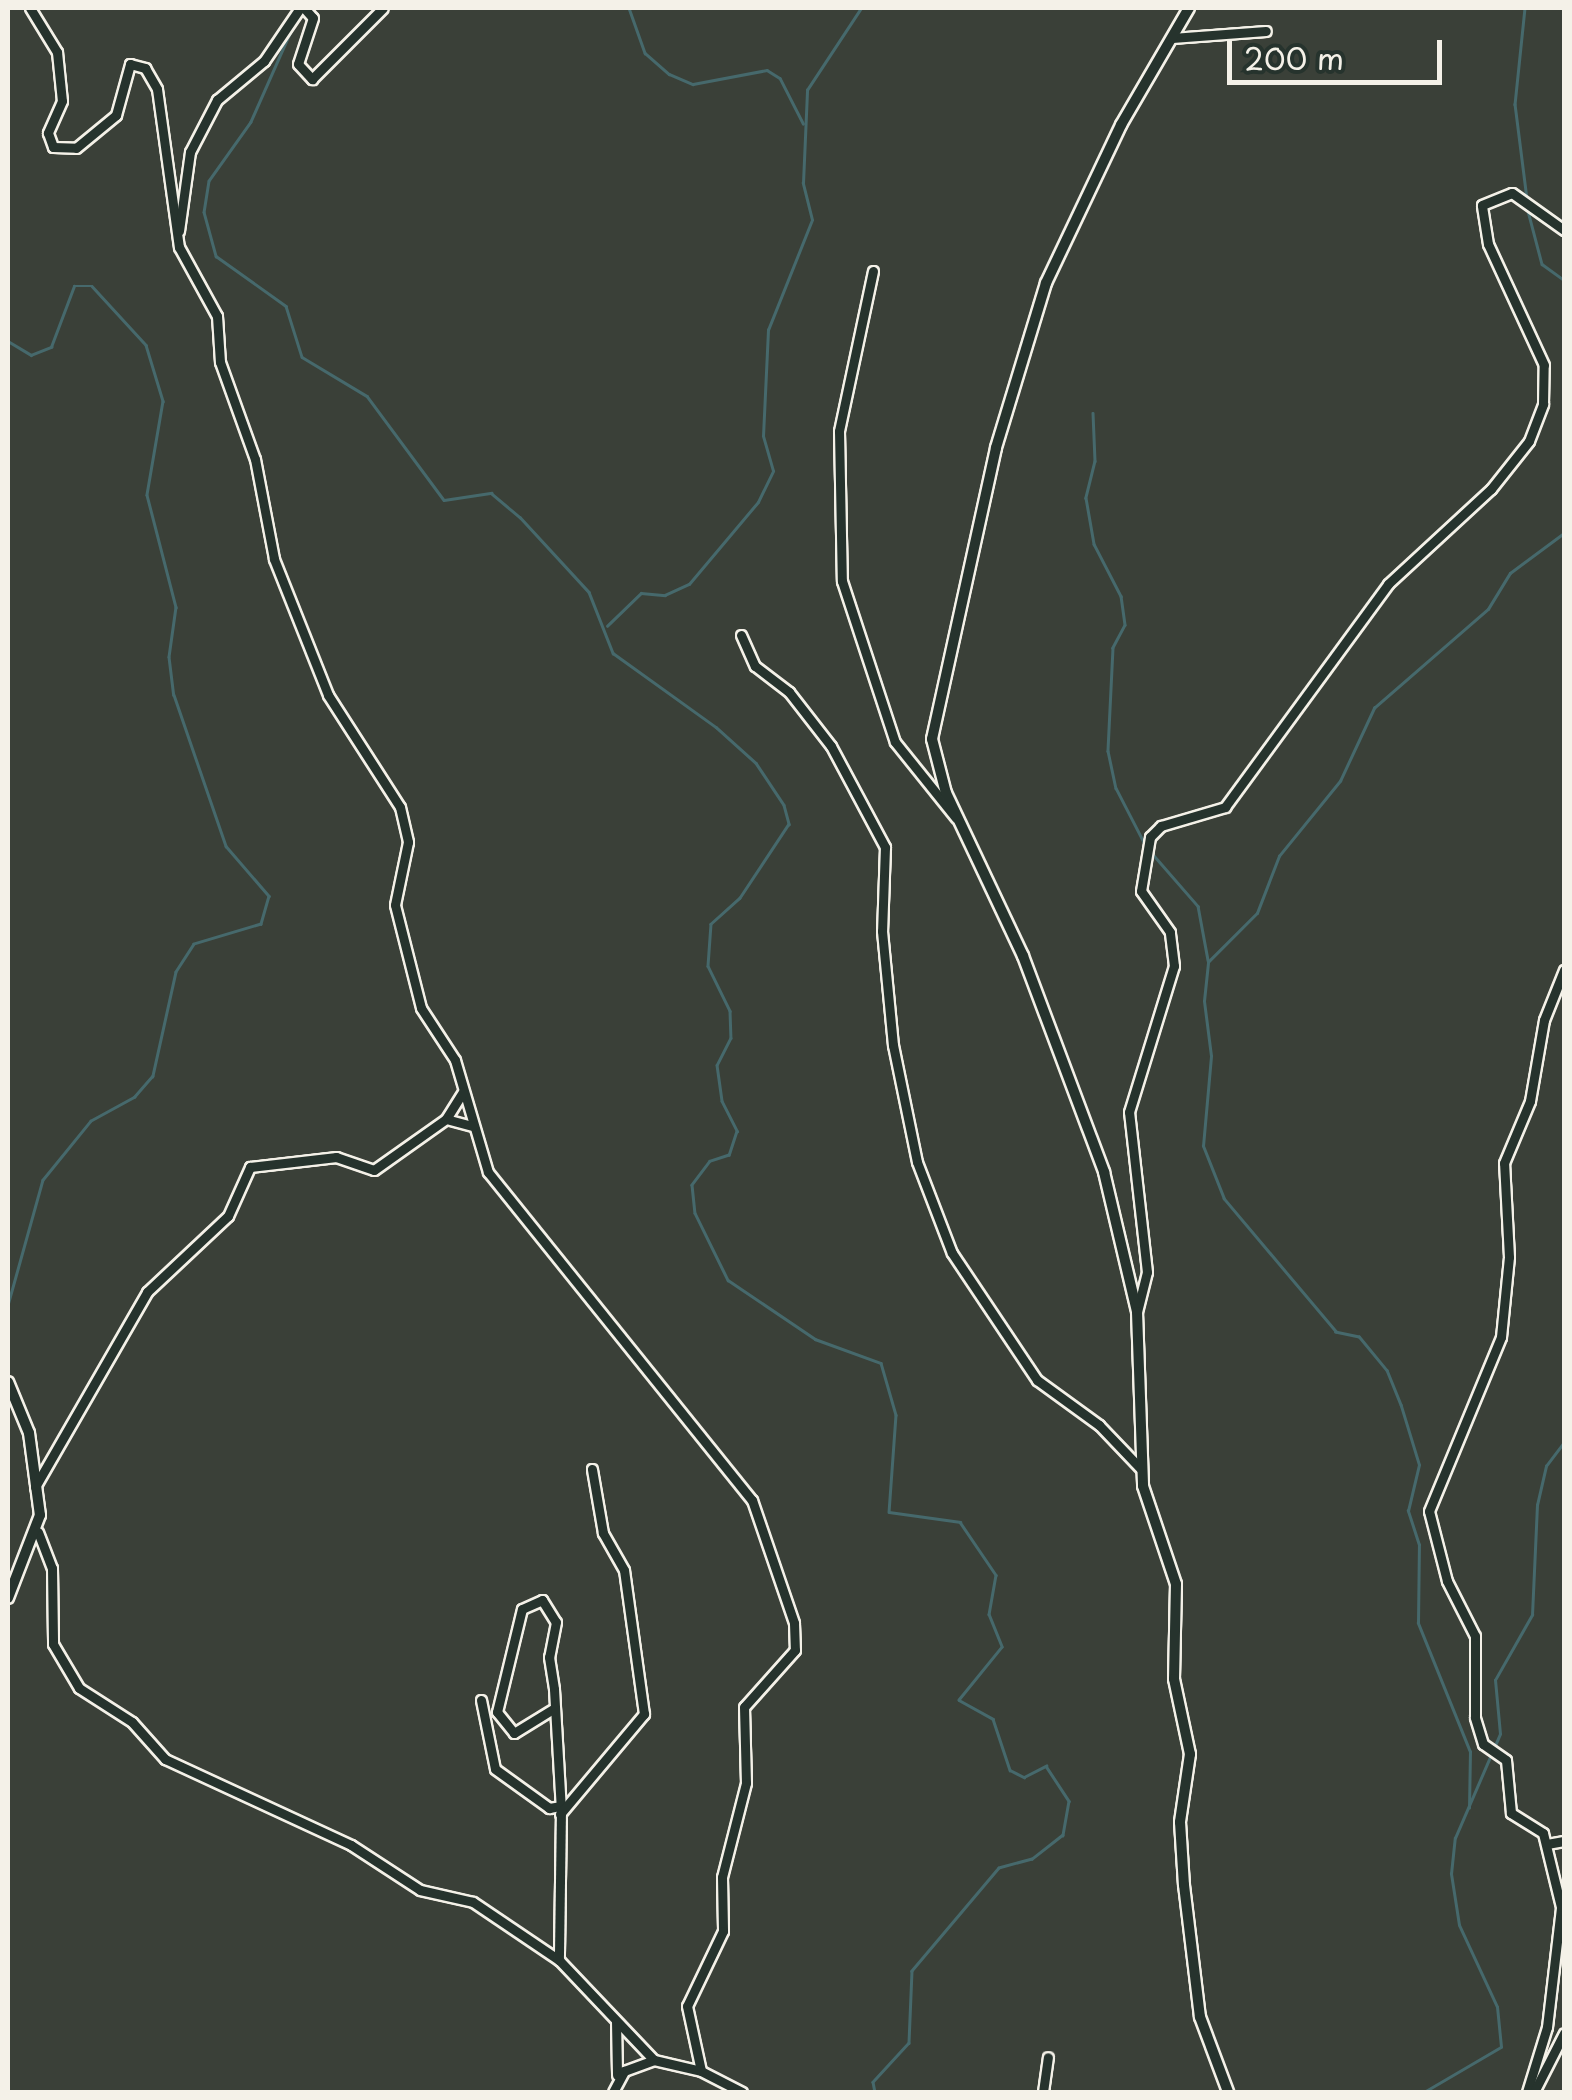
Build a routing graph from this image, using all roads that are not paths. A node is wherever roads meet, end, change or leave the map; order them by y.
1 (30, 8) edge
2 (302, 8) edge
3 (383, 8) edge
4 (1189, 8) edge
5 (1266, 31) dead end
6 (1172, 38) junction
7 (1564, 230) edge
8 (178, 239) junction
9 (873, 271) dead end
10 (740, 635) dead end
11 (956, 818) junction
12 (1564, 970) edge
13 (463, 1092) junction
14 (446, 1119) junction
15 (473, 1126) junction
16 (1137, 1312) junction
17 (8, 1382) edge
18 (592, 1469) dead end
19 (1142, 1470) junction
20 (35, 1487) junction
21 (38, 1532) junction
22 (8, 1598) edge
23 (481, 1700) dead end
24 (553, 1709) junction
25 (560, 1810) junction
26 (1564, 1841) edge
27 (1547, 1844) junction
28 (559, 1960) junction
29 (616, 2019) junction
30 (1564, 2033) edge
31 (1048, 2057) dead end
32 (654, 2060) junction
33 (700, 2071) junction
34 (614, 2087) edge
35 (742, 2092) edge
36 (1043, 2092) edge
37 (1228, 2092) edge
38 (1531, 2092) edge

1 - 8 street
2 - 3 street
2 - 8 street
4 - 6 street
5 - 6 street
6 - 11 street
7 - 16 street
8 - 13 street
9 - 11 street
10 - 19 street
11 - 16 street
12 - 27 street
13 - 14 street
13 - 15 street
14 - 15 street
14 - 20 street
15 - 33 street
16 - 19 street
17 - 20 street
18 - 25 street
19 - 37 street
20 - 21 street
21 - 22 street
21 - 28 street
23 - 25 street
24 - 24 street
24 - 25 street
25 - 28 street
26 - 27 street
27 - 38 street
28 - 29 street
29 - 32 street
29 - 34 street
30 - 38 street
31 - 36 street
32 - 33 street
32 - 34 street
33 - 35 street

